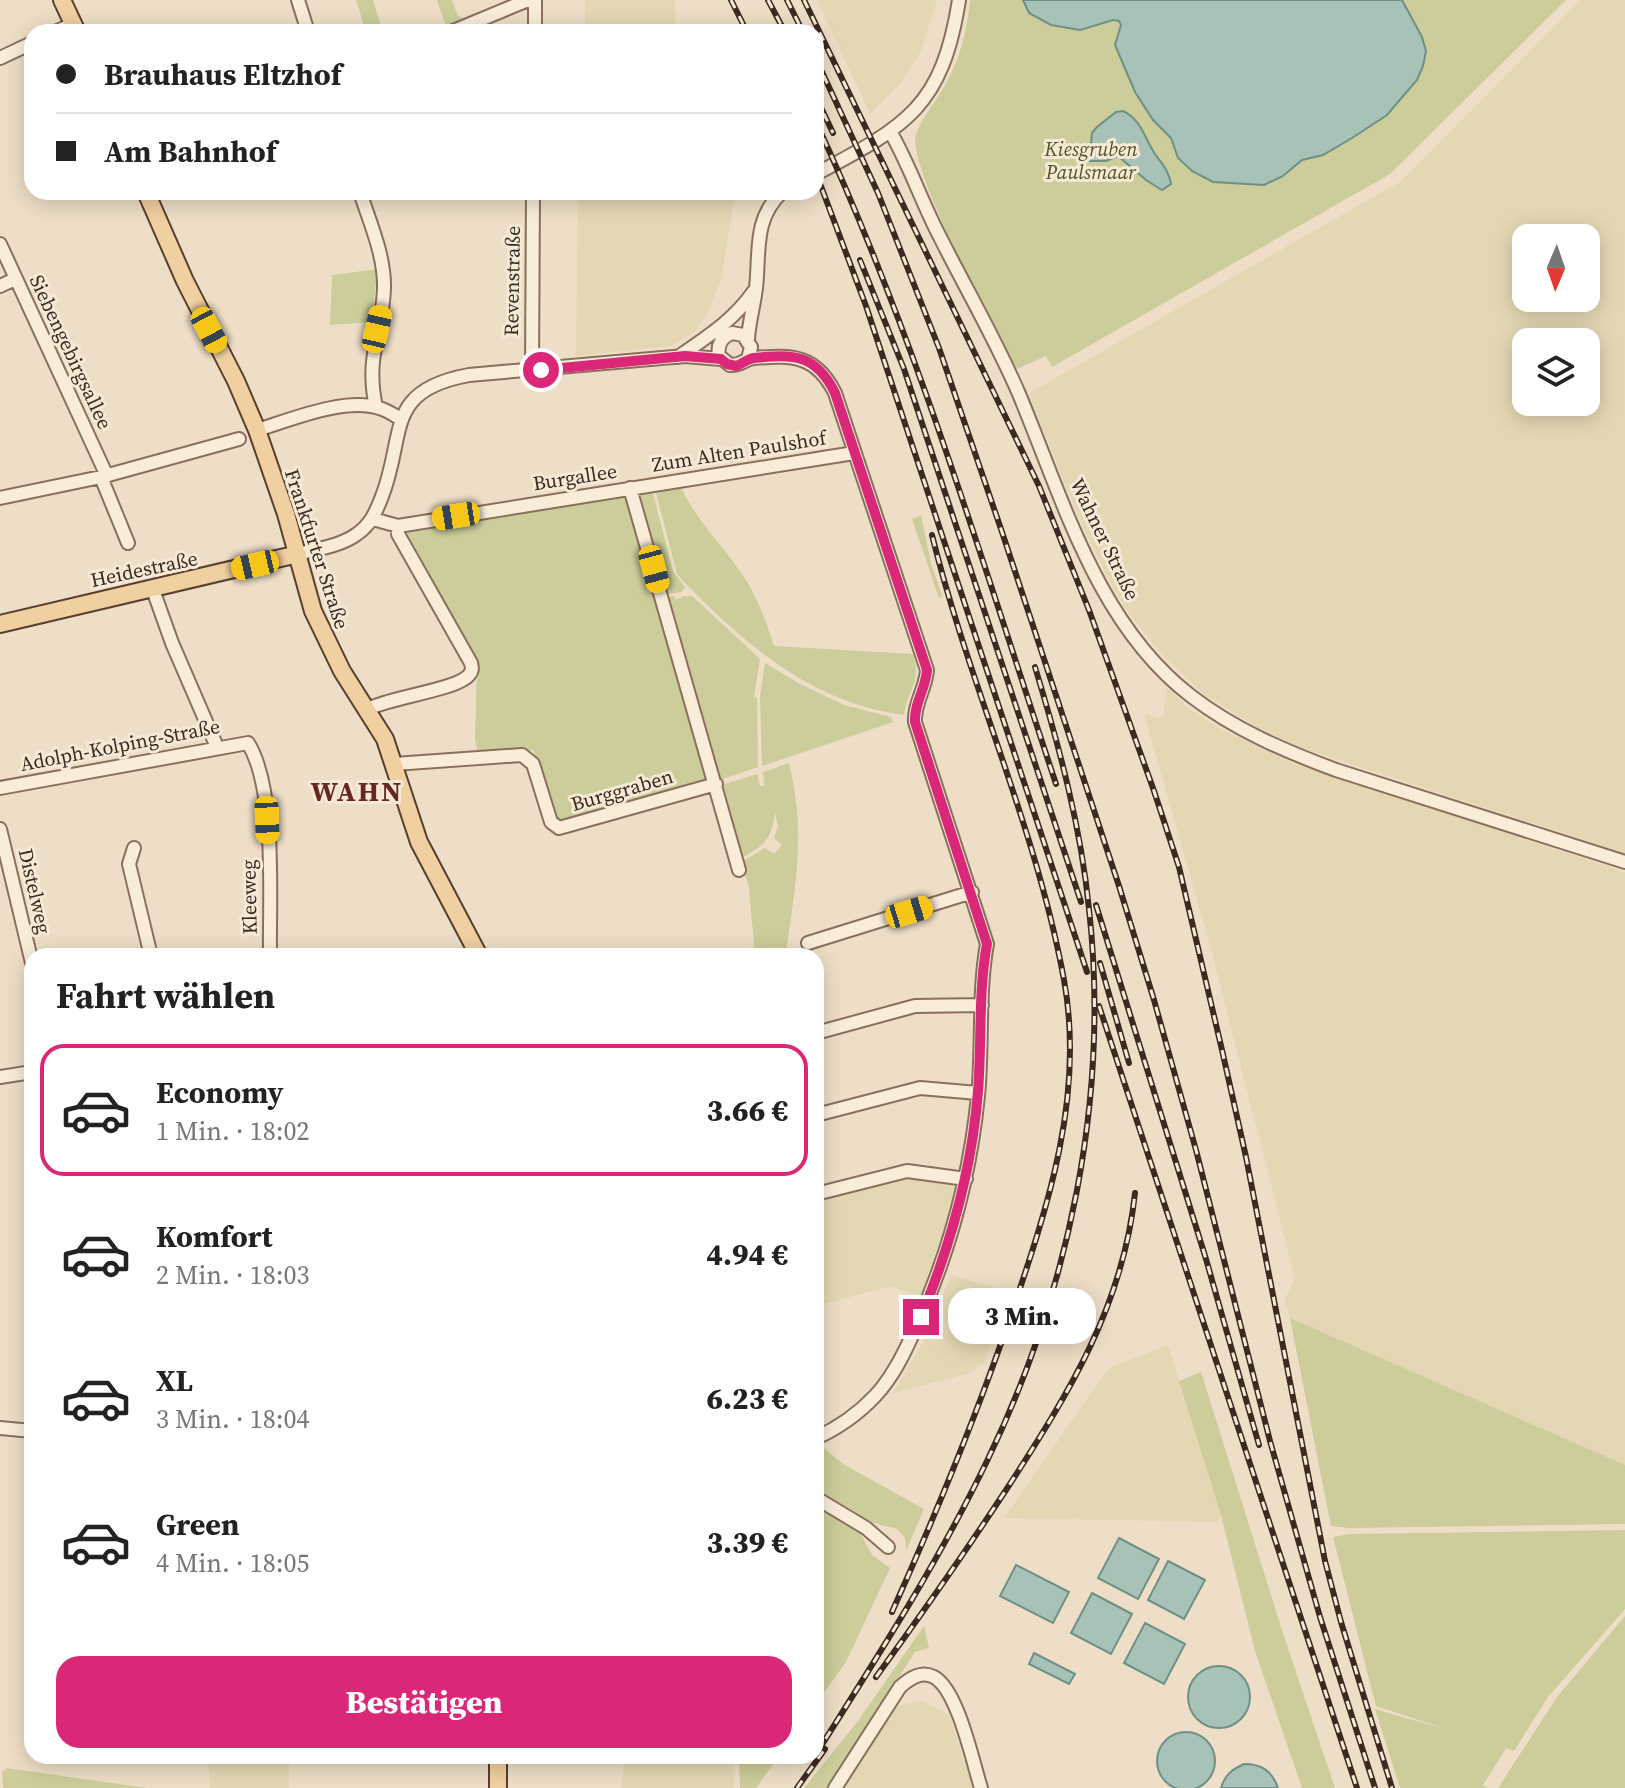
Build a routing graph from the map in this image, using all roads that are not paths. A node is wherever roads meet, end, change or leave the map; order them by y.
1 (62, 0) edge
2 (298, 0) edge
3 (528, 0) edge
4 (535, 0) edge
5 (959, 0) edge
6 (73, 24) edge
7 (306, 24) edge
8 (470, 24) edge
9 (535, 24) edge
10 (24, 47) edge
11 (0, 58) edge
12 (891, 133) junction
13 (824, 170) edge
14 (150, 200) edge
15 (362, 200) edge
16 (533, 200) edge
17 (774, 200) edge
18 (0, 244) edge
19 (15, 279) junction
20 (0, 286) edge
21 (756, 288) junction
22 (753, 303) junction
23 (732, 333) junction
24 (749, 341) junction
25 (719, 343) junction
26 (780, 356) junction
27 (681, 357) junction
28 (721, 359) junction
29 (748, 359) junction
30 (532, 370) junction
31 (376, 407) junction
32 (401, 419) junction
33 (257, 430) junction
34 (239, 439) dead end
35 (854, 453) junction
36 (104, 477) junction
37 (630, 488) junction
38 (0, 498) edge
39 (373, 519) junction
40 (398, 526) junction
41 (128, 543) dead end
42 (298, 554) junction
43 (152, 587) junction
44 (0, 624) edge
45 (368, 709) junction
46 (248, 743) joint
47 (217, 747) junction
48 (394, 764) junction
49 (716, 784) junction
50 (0, 788) edge
51 (0, 829) edge
52 (134, 848) dead end
53 (1625, 862) edge
54 (739, 870) dead end
55 (972, 892) junction
56 (808, 943) dead end
57 (28, 948) edge
58 (149, 948) edge
59 (270, 948) edge
60 (475, 948) edge
61 (982, 1005) junction
62 (824, 1031) edge
63 (24, 1073) edge
64 (0, 1077) edge
65 (978, 1093) junction
66 (824, 1113) edge
67 (966, 1179) junction
68 (824, 1192) edge
69 (0, 1428) edge
70 (24, 1430) edge
71 (824, 1434) edge
72 (824, 1503) edge
73 (888, 1547) dead end
74 (498, 1764) edge
75 (498, 1788) edge
76 (835, 1788) edge
77 (981, 1788) edge

1 - 6 main road
2 - 7 street
3 - 8 street
4 - 9 street
5 - 12 street
10 - 11 street
12 - 13 street
12 - 53 street, Wahner Straße
14 - 33 main road, Frankfurter Straße
15 - 31 street
16 - 30 street, Revenstraße
17 - 21 street
18 - 19 street, Siebengebirgsallee
19 - 20 street
19 - 36 street, Siebengebirgsallee
21 - 22 street
21 - 27 street
22 - 23 street
22 - 24 street
23 - 24 street
23 - 25 street
24 - 26 street
24 - 29 street
25 - 27 street
25 - 28 street
26 - 29 street
26 - 35 street
27 - 28 street
27 - 30 street
28 - 29 street
30 - 32 street
31 - 32 street
31 - 33 street
32 - 39 street
33 - 42 main road, Frankfurter Straße
34 - 36 street
35 - 37 street, Zum Alten Paulshof
35 - 55 street
36 - 38 street
36 - 41 street, Siebengebirgsallee
37 - 40 street, Burgallee
37 - 49 street, Burgallee
39 - 40 street, Burgallee
39 - 42 street
40 - 45 street
42 - 43 main road, Heidestraße
42 - 45 main road, Frankfurter Straße
43 - 44 main road, Heidestraße
43 - 47 street
45 - 48 main road, Frankfurter Straße
46 - 47 street, Adolph-Kolping-Straße
46 - 59 street, Kleeweg
47 - 50 street, Adolph-Kolping-Straße
48 - 49 street, Burggraben
48 - 60 main road, Frankfurter Straße
49 - 54 street, Burgallee
51 - 57 street, Distelweg
52 - 58 street
55 - 56 street
55 - 61 street
61 - 62 street
61 - 65 street
63 - 64 street
65 - 66 street
65 - 67 street
67 - 68 street
67 - 71 street
69 - 70 street
72 - 73 street
74 - 75 main road
76 - 77 street

